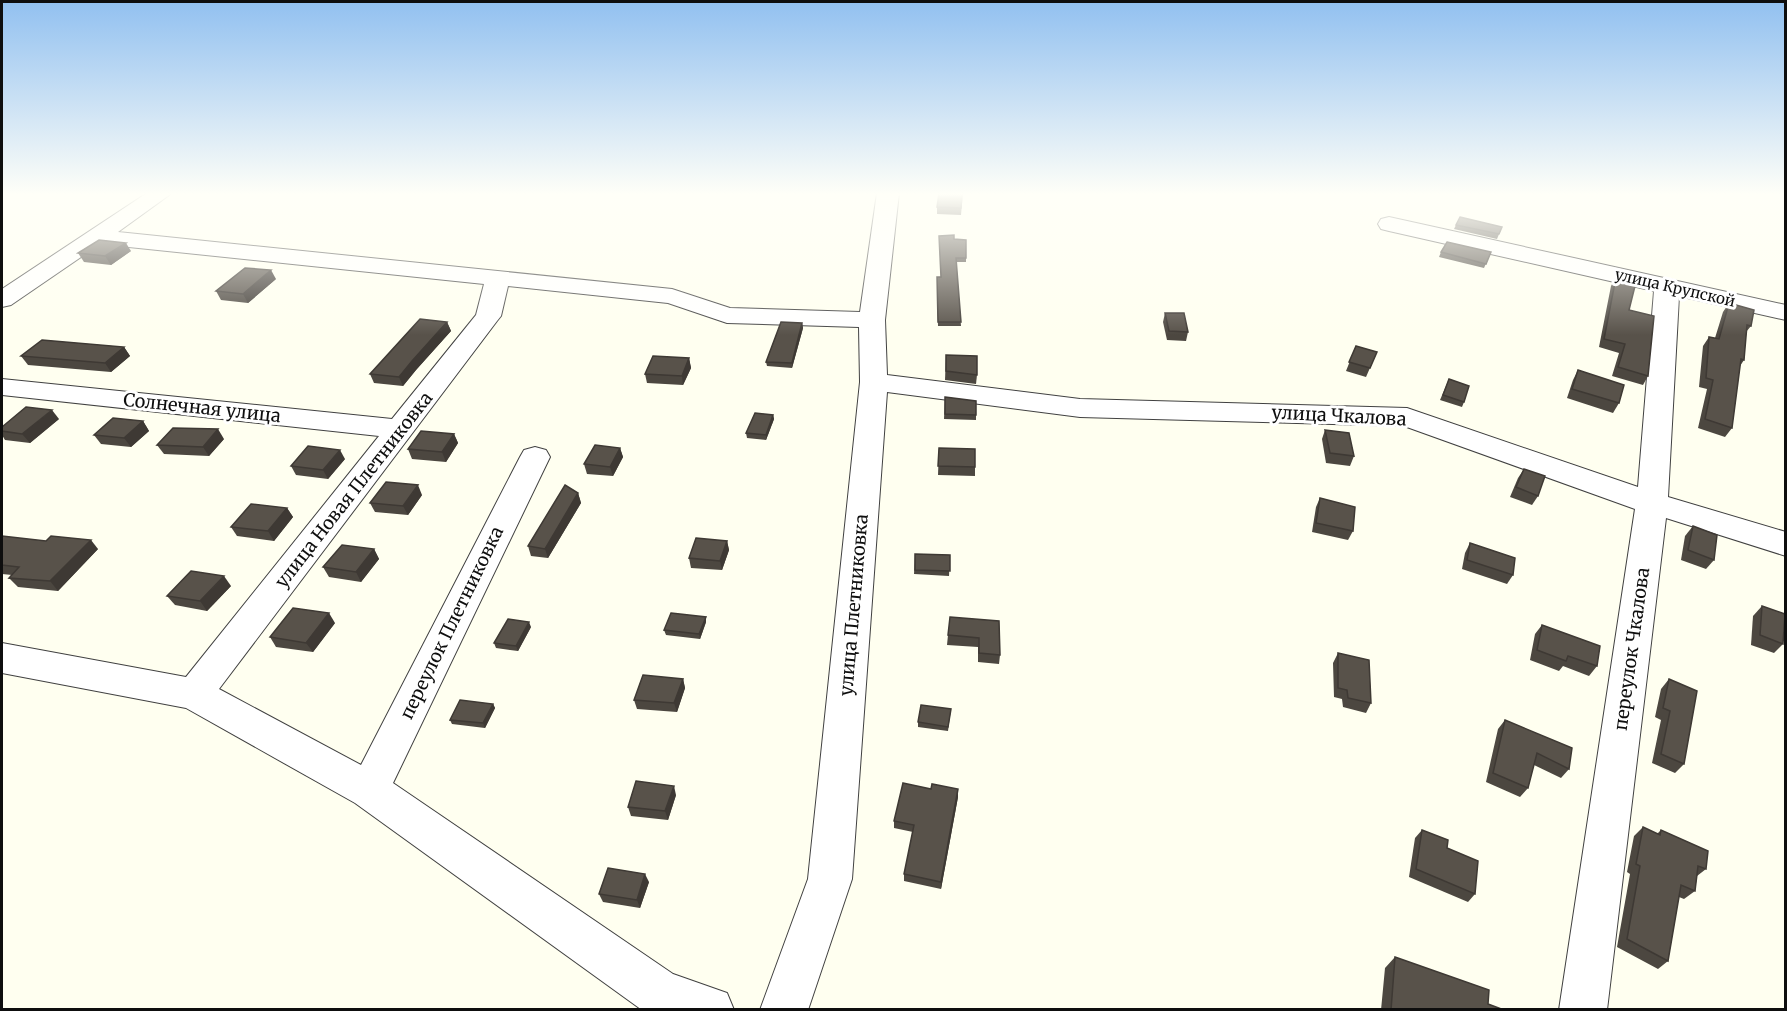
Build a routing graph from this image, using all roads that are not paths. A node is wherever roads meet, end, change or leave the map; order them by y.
1 (93, 240) edge
2 (130, 240) edge
3 (882, 240) edge
4 (1462, 240) edge
5 (498, 277) junction
6 (1667, 286) junction
7 (2, 300) edge
8 (1785, 313) edge
9 (872, 320) junction
10 (874, 382) junction
11 (2, 387) edge
12 (402, 429) junction
13 (535, 457) dead end
14 (1652, 503) junction
15 (1785, 544) edge
16 (2, 658) edge
17 (194, 694) junction
18 (369, 790) junction
19 (710, 1010) edge
20 (784, 1010) edge
21 (1583, 1010) edge

1 - 7 street
2 - 5 street
3 - 9 street, улица Плетниковка
4 - 6 street, улица Крупской
5 - 9 street
5 - 12 street, улица Новая Плетниковка
6 - 8 street, улица Крупской
6 - 14 street, переулок Чкалова
9 - 10 street, улица Плетниковка
10 - 14 street, улица Чкалова
10 - 20 street, улица Плетниковка
11 - 12 street, Солнечная улица
12 - 17 street, улица Новая Плетниковка
13 - 18 street, переулок Плетниковка
14 - 15 street, улица Чкалова
14 - 21 street, переулок Чкалова
16 - 17 street
17 - 18 street
18 - 19 street

